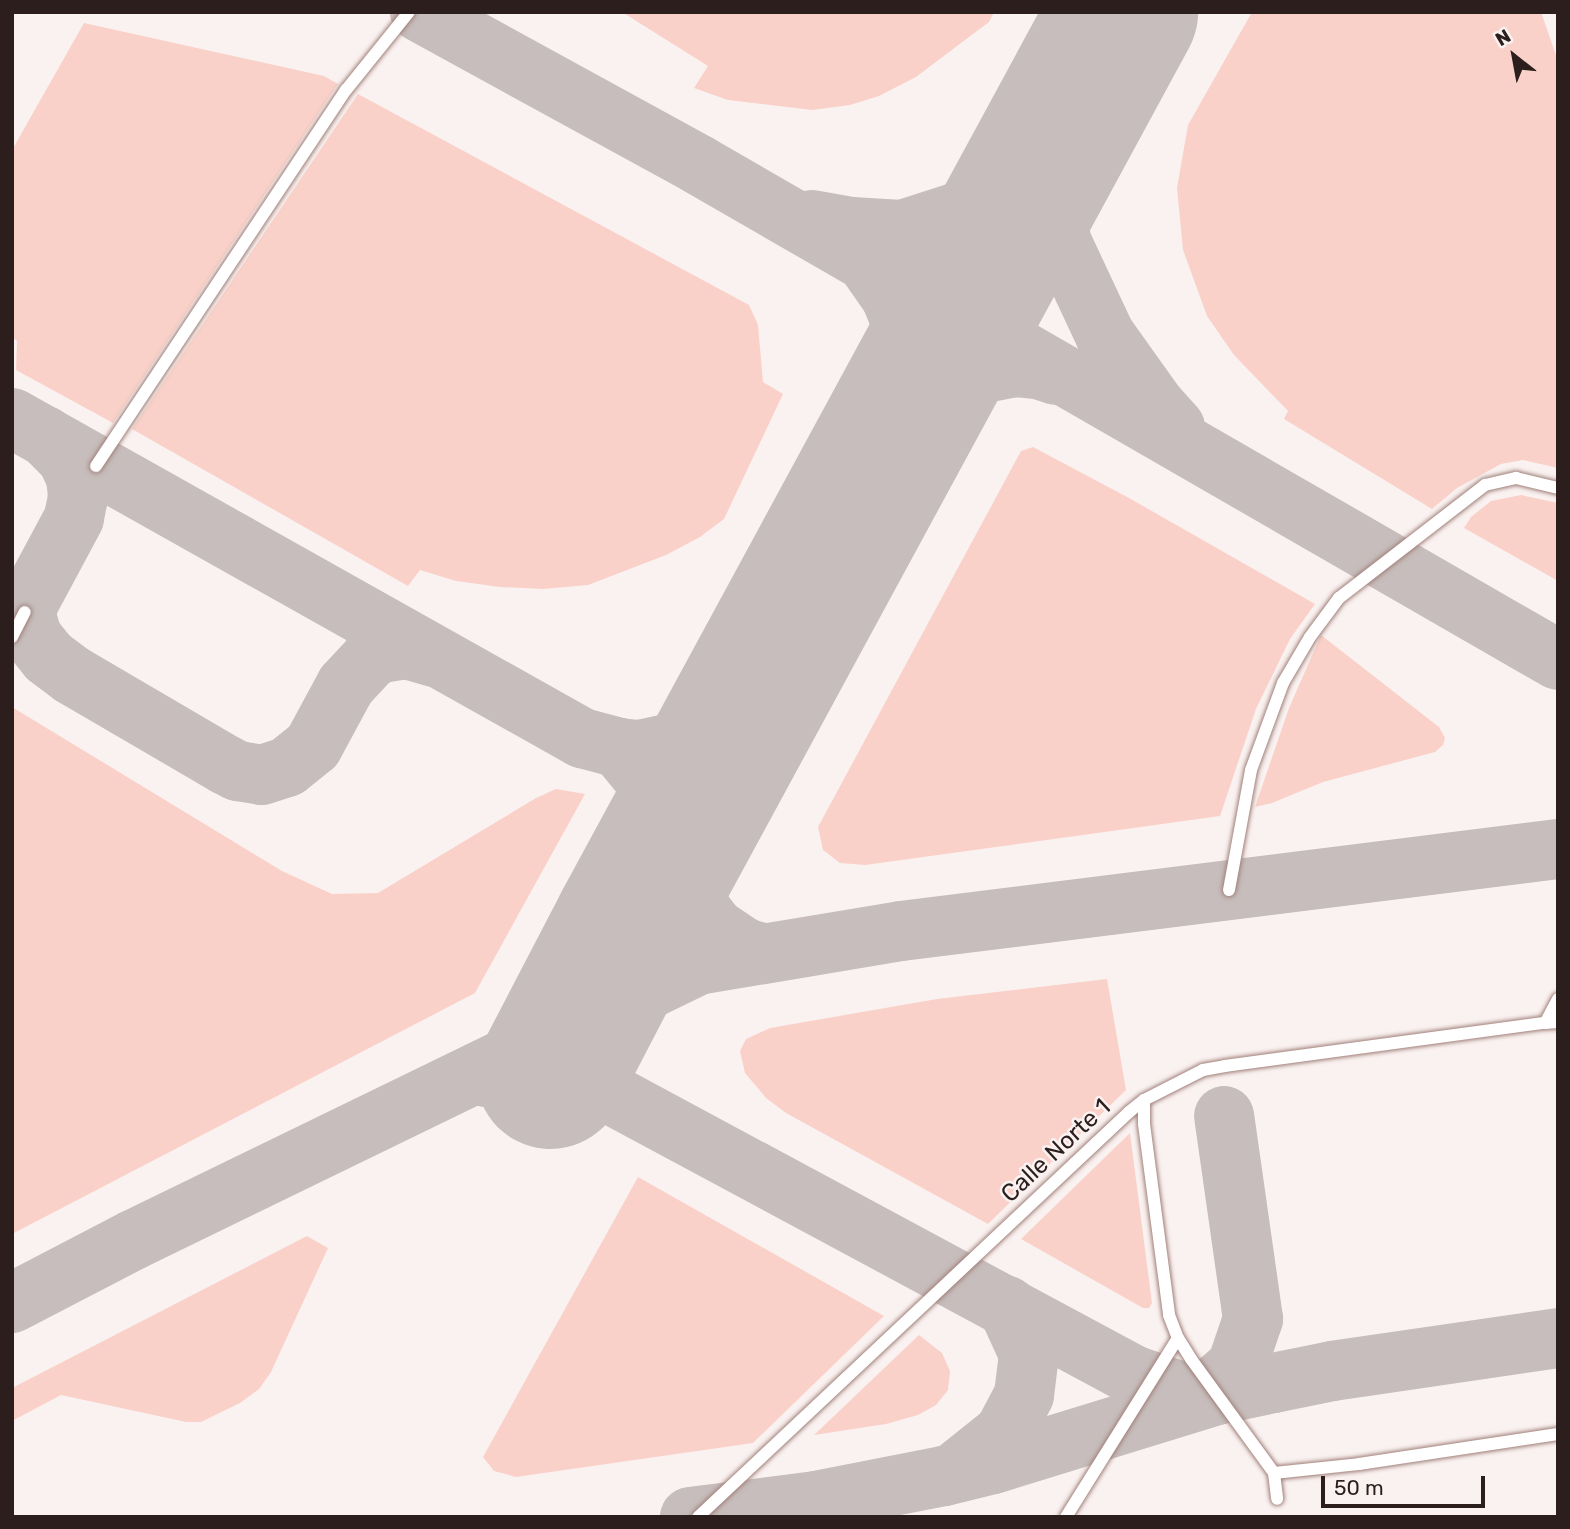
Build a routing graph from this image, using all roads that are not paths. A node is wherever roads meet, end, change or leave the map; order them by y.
1 (409, 12) edge
2 (96, 466) dead end
3 (1558, 488) edge
4 (25, 612) dead end
5 (12, 638) edge
6 (1230, 890) dead end
7 (1558, 999) edge
8 (1551, 1022) edge
9 (1144, 1100) junction
10 (1178, 1338) junction
11 (1558, 1434) edge
12 (1274, 1473) junction
13 (1277, 1499) dead end
14 (698, 1517) edge
15 (1066, 1517) edge

1 - 2 lane
3 - 6 lane
4 - 5 lane
7 - 8 lane
8 - 9 lane, Calle Norte 1
9 - 10 lane
9 - 14 lane, Calle Norte 1
10 - 12 lane
10 - 15 lane
11 - 12 lane
12 - 13 lane

